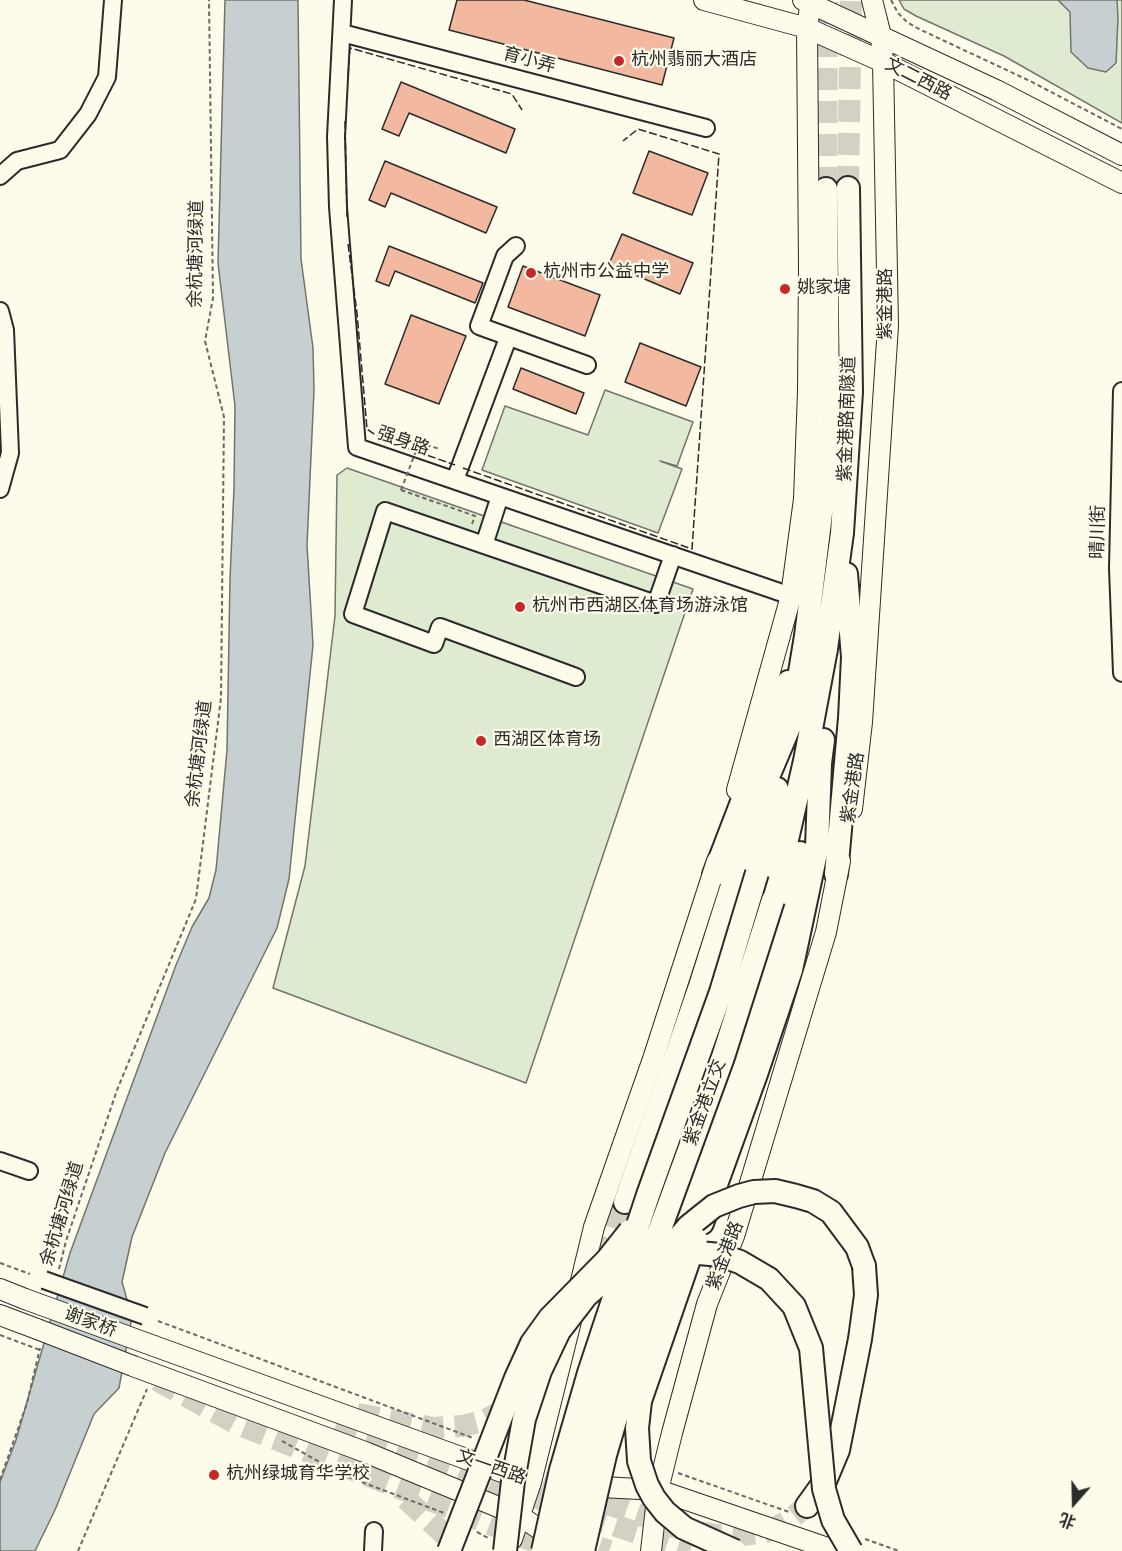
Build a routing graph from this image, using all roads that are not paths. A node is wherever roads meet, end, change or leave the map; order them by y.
1 (113, 0) edge
2 (343, 0) edge
3 (704, 0) edge
4 (872, 0) edge
5 (808, 1) edge
6 (807, 28) junction
7 (342, 33) junction
8 (881, 36) junction
9 (883, 62) junction
10 (706, 128) dead end
11 (1122, 155) edge
12 (0, 176) edge
13 (1122, 183) edge
14 (516, 246) dead end
15 (0, 311) edge
16 (508, 338) junction
17 (587, 365) dead end
18 (1122, 391) edge
19 (455, 480) junction
20 (0, 489) edge
21 (500, 496) junction
22 (842, 533) junction
23 (484, 545) junction
24 (673, 555) junction
25 (792, 596) junction
26 (806, 636) junction
27 (826, 649) junction
28 (1122, 673) edge
29 (576, 677) dead end
30 (792, 720) junction
31 (836, 874) junction
32 (714, 875) junction
33 (787, 914) junction
34 (0, 1161) edge
35 (28, 1171) dead end
36 (648, 1195) junction
37 (625, 1202) tunnel mouth
38 (677, 1240) junction
39 (51, 1277) road end
40 (0, 1289) edge
41 (0, 1315) edge
42 (145, 1316) dead end
43 (154, 1346) joint
44 (134, 1366) joint
45 (531, 1482) junction
46 (658, 1490) junction
47 (807, 1506) tunnel mouth
48 (520, 1515) junction
49 (374, 1530) dead end
50 (373, 1551) edge
51 (449, 1551) edge
52 (507, 1551) edge
53 (543, 1551) edge
54 (564, 1551) edge
55 (572, 1551) tunnel mouth
56 (583, 1551) edge
57 (651, 1551) edge
58 (735, 1551) edge
59 (836, 1551) edge
60 (850, 1551) edge

1 - 12 street
2 - 7 street, 强身路
3 - 6 main road, 文二西路
4 - 8 main road, 紫金港路
5 - 6 main road
5 - 8 main road, 文二西路
6 - 9 main road, 文二西路
6 - 25 main road
7 - 10 street, 育小弄
7 - 19 street, 强身路
8 - 9 main road, 紫金港路
8 - 11 main road, 文二西路
9 - 13 main road, 文二西路
9 - 31 main road, 紫金港路
14 - 16 street
15 - 20 street
16 - 17 street
16 - 19 street
18 - 28 street, 晴川街
19 - 21 street, 强身路
21 - 23 street
21 - 24 street, 强身路
22 - 26 highway, 紫金港路南隧道
22 - 27 highway, 紫金港路南隧道
22 - 31 highway
23 - 24 street
23 - 29 street
24 - 25 street, 强身路
25 - 32 main road
26 - 30 highway
26 - 32 highway
27 - 33 highway, 紫金港立交
27 - 33 highway
30 - 36 highway, 紫金港立交, bridge
30 - 37 highway
31 - 46 main road, 紫金港路
32 - 45 main road
33 - 38 highway
33 - 54 highway, 紫金港立交, bridge
33 - 58 highway, bridge
34 - 35 street
36 - 51 highway, bridge
36 - 53 highway, 紫金港立交, bridge
38 - 47 highway, bridge
38 - 56 highway, bridge
39 - 42 street, bridge
40 - 43 main road, 谢家桥, bridge
41 - 44 main road, 谢家桥, bridge
43 - 45 main road, 文一西路
44 - 48 main road, 文一西路
45 - 46 main road, 文一西路
45 - 48 main road
46 - 57 main road, 紫金港路
46 - 59 main road, 文一西路
48 - 52 main road
48 - 55 main road, 文一西路
49 - 50 street
52 - 60 highway, bridge

